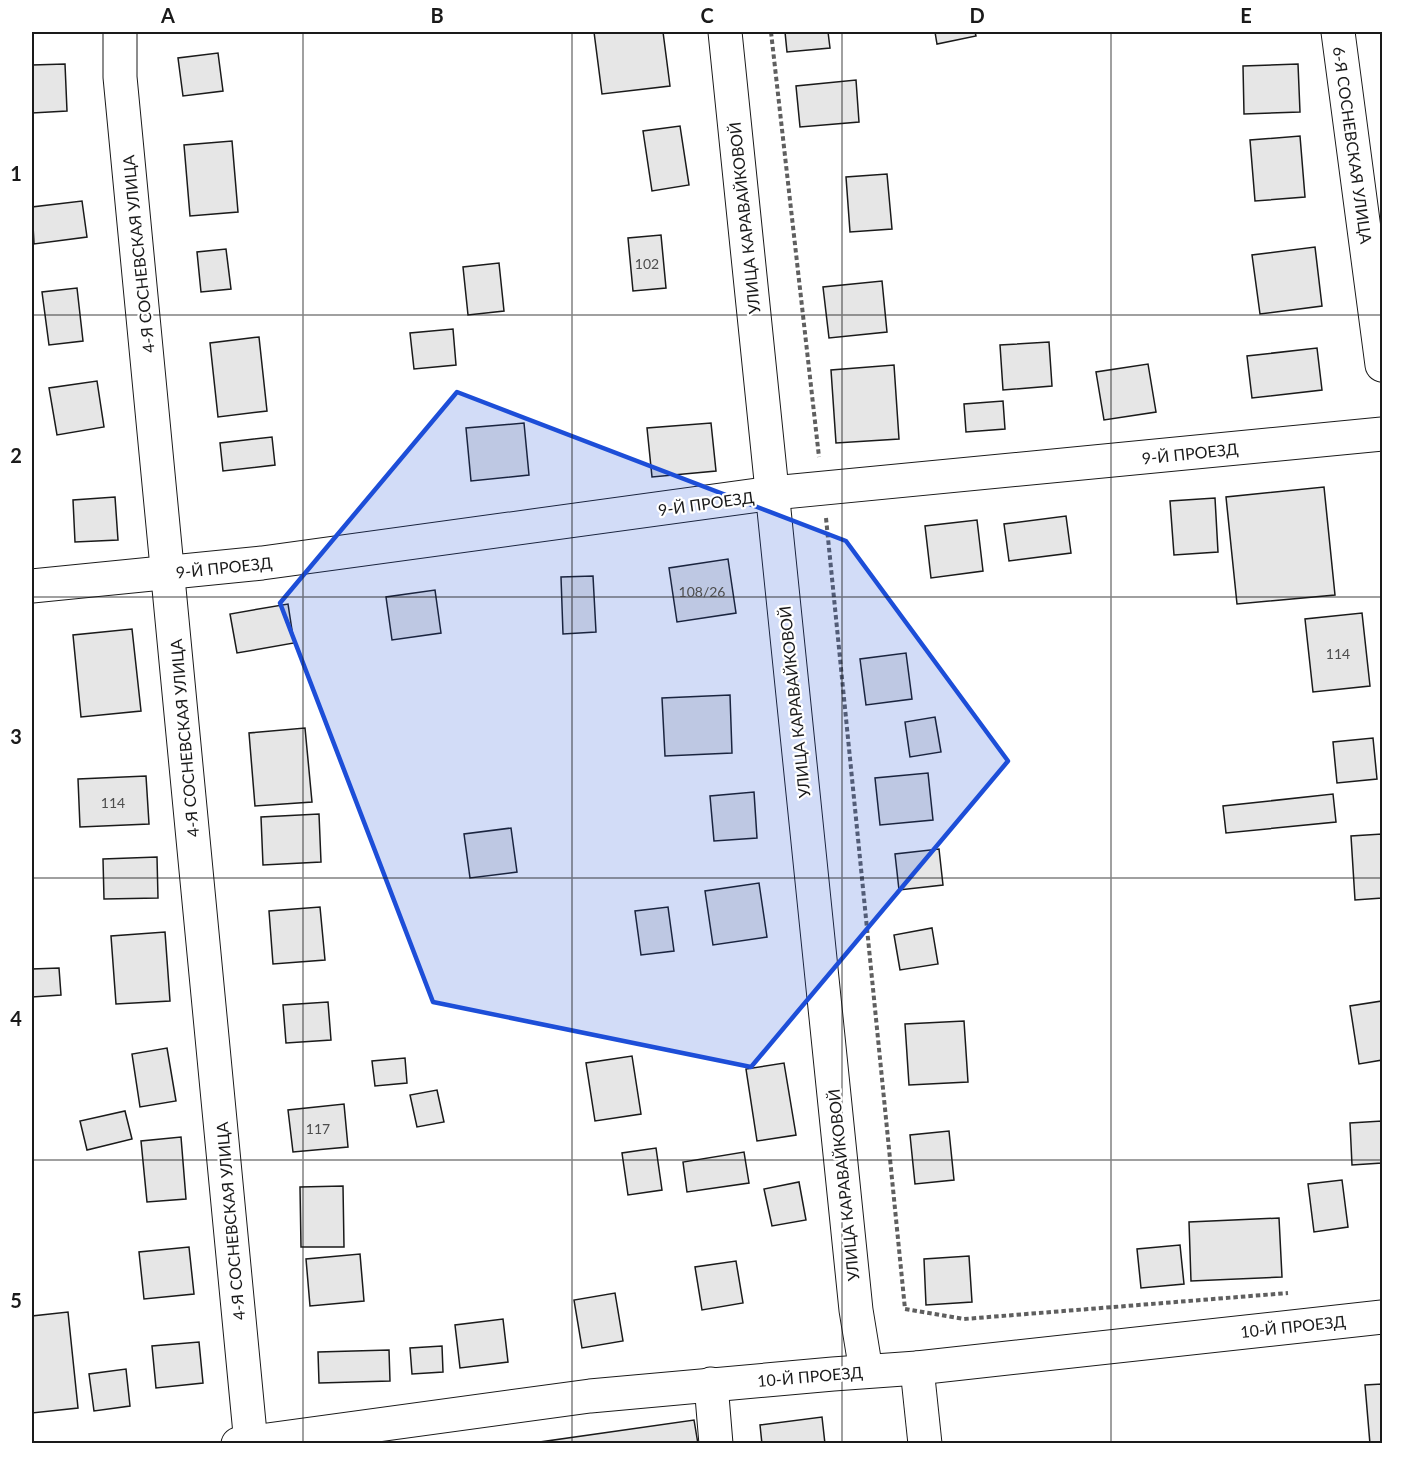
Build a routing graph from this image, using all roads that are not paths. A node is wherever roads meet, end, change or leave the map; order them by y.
1 (120, 32) edge
2 (725, 32) edge
3 (1338, 32) edge
4 (1383, 365) edge
5 (1383, 434) edge
6 (773, 494) junction
7 (169, 573) junction
8 (32, 586) edge
9 (1383, 1317) edge
10 (917, 1368) junction
11 (866, 1371) junction
12 (711, 1384) junction
13 (247, 1443) edge
14 (716, 1443) edge
15 (925, 1443) edge

1 - 7 street, 4-Я СОСНЕВСКАЯ УЛИЦА
2 - 6 street, УЛИЦА КАРАВАЙКОВОЙ
3 - 4 street, 6-Я СОСНЕВСКАЯ УЛИЦА
5 - 6 street, 9-Й ПРОЕЗД
6 - 7 street, 9-Й ПРОЕЗД
6 - 11 street, УЛИЦА КАРАВАЙКОВОЙ
7 - 8 street, 9-Й ПРОЕЗД
7 - 13 street, 4-Я СОСНЕВСКАЯ УЛИЦА
9 - 10 street, 10-Й ПРОЕЗД
10 - 11 street, 10-Й ПРОЕЗД
10 - 15 street
11 - 12 street, 10-Й ПРОЕЗД
12 - 13 street, 10-Й ПРОЕЗД
12 - 14 street

